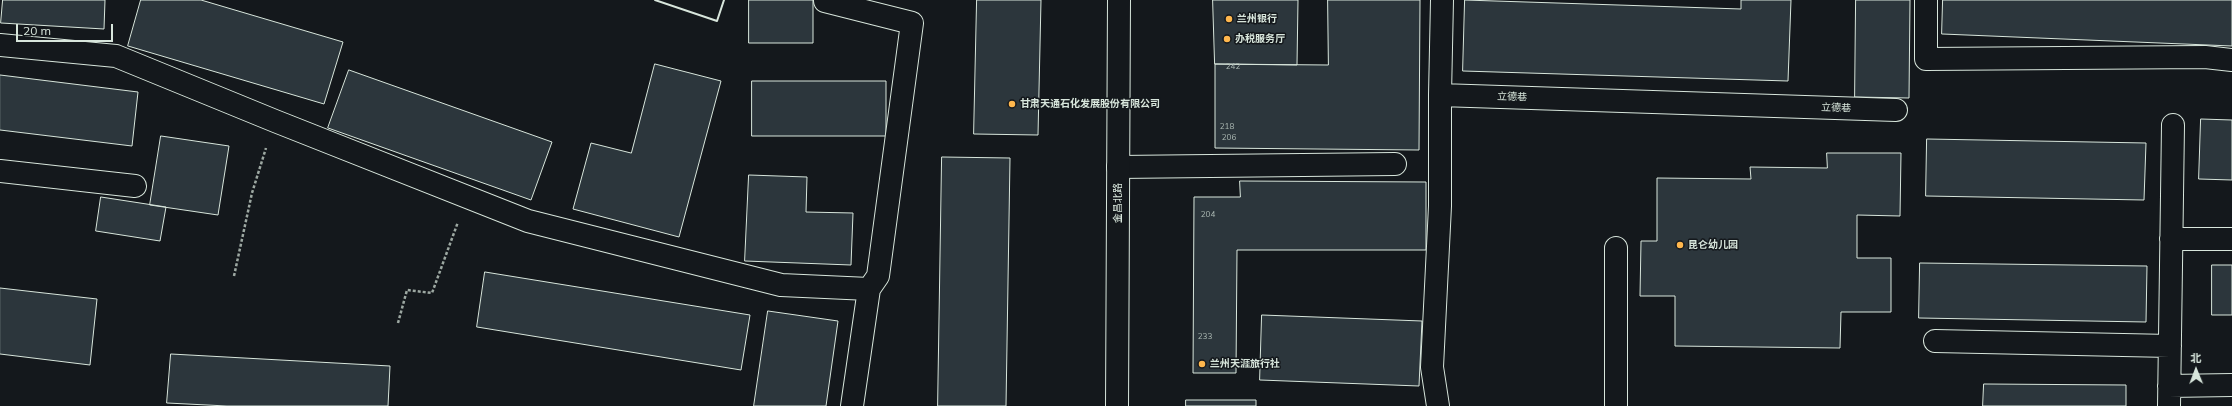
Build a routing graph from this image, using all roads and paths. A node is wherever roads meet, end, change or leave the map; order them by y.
1 (1119, 0) edge
2 (1442, 0) edge
3 (1926, 0) edge
4 (825, 1) dead end
5 (0, 45) edge
6 (2232, 60) edge
7 (1440, 94) junction
8 (1896, 110) dead end
9 (275, 121) junction
10 (2173, 125) dead end
11 (1395, 164) dead end
12 (1118, 167) junction
13 (0, 171) edge
14 (135, 186) dead end
15 (468, 198) junction
16 (2171, 239) junction
17 (2232, 239) edge
18 (1616, 248) dead end
19 (234, 276) dead end
20 (868, 289) junction
21 (398, 323) dead end
22 (1935, 341) dead end
23 (2170, 346) junction
24 (2232, 385) edge
25 (2169, 396) edge
26 (852, 406) edge
27 (1117, 406) edge
28 (1438, 406) edge
29 (1616, 406) edge

1 - 12 street, 金昌北路
2 - 7 street
3 - 6 street
4 - 20 street
5 - 9 street
7 - 8 street, 立德巷
7 - 28 street
9 - 15 street
9 - 19 path
10 - 16 street
11 - 12 street
12 - 27 street, 金昌北路
13 - 14 street
15 - 20 street
15 - 21 path
16 - 17 street
16 - 23 street
18 - 29 street
20 - 26 street
22 - 23 street
23 - 25 street
24 - 25 street

